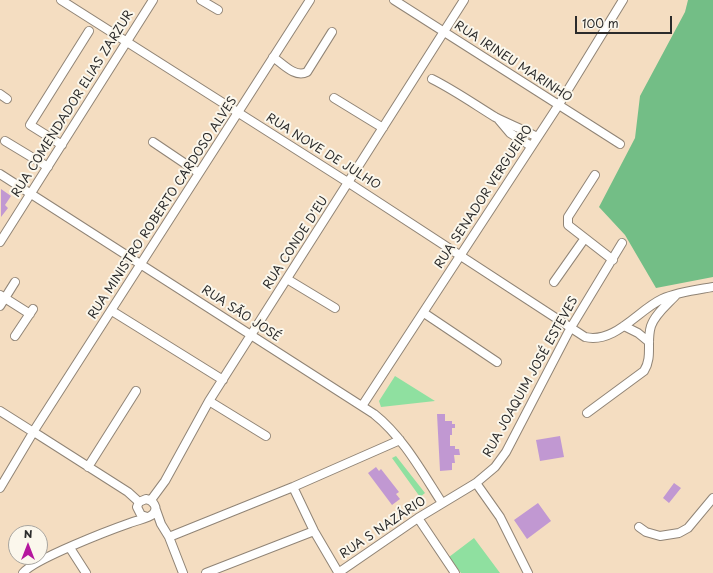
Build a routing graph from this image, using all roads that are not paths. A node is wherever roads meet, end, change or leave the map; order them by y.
1 (60, 0) edge
2 (153, 0) edge
3 (201, 0) edge
4 (310, 0) edge
5 (394, 0) edge
6 (464, 0) edge
7 (623, 0) edge
8 (218, 10) dead end
9 (89, 31) dead end
10 (444, 31) junction
11 (332, 32) dead end
12 (127, 43) junction
13 (273, 57) junction
14 (432, 78) dead end
15 (0, 94) edge
16 (334, 98) dead end
17 (8, 99) dead end
18 (558, 106) junction
19 (238, 113) junction
20 (497, 118) junction
21 (383, 128) junction
22 (537, 137) junction
23 (5, 141) dead end
24 (153, 142) dead end
25 (620, 144) dead end
26 (62, 145) junction
27 (531, 146) junction
28 (48, 167) junction
29 (199, 173) junction
30 (0, 174) edge
31 (595, 175) dead end
32 (349, 183) junction
33 (31, 194) junction
34 (585, 238) junction
35 (0, 242) edge
36 (622, 243) dead end
37 (460, 255) junction
38 (612, 260) junction
39 (142, 265) junction
40 (287, 279) junction
41 (16, 282) dead end
42 (554, 282) dead end
43 (713, 287) edge
44 (678, 293) junction
45 (2, 296) edge
46 (0, 306) edge
47 (335, 308) dead end
48 (112, 311) junction
49 (424, 313) junction
50 (624, 326) junction
51 (570, 328) junction
52 (251, 335) junction
53 (15, 336) dead end
54 (649, 342) junction
55 (497, 362) dead end
56 (223, 380) junction
57 (136, 391) dead end
58 (209, 401) junction
59 (362, 406) junction
60 (0, 411) edge
61 (587, 413) dead end
62 (33, 432) junction
63 (266, 436) dead end
64 (400, 440) junction
65 (88, 467) junction
66 (476, 483) junction
67 (293, 487) junction
68 (0, 488) edge
69 (713, 498) edge
70 (151, 500) junction
71 (442, 503) junction
72 (139, 506) junction
73 (156, 510) junction
74 (148, 517) junction
75 (418, 518) junction
76 (131, 522) junction
77 (161, 524) junction
78 (640, 527) dead end
79 (314, 531) junction
80 (169, 537) junction
81 (70, 548) junction
82 (341, 572) edge
83 (23, 573) edge
84 (86, 573) edge
85 (182, 573) edge
86 (206, 573) edge
87 (455, 573) edge
88 (528, 573) edge

1 - 12 street, RUA NOVE DE JULHO
2 - 12 street, RUA COMENDADOR ELIAS ZARZUR
3 - 8 street
4 - 13 street, RUA MINISTRO ROBERTO CARDOSO ALVES
5 - 10 street, RUA IRINEU MARINHO
6 - 10 street, RUA CONDE D'EU
7 - 18 street, RUA SENADOR VERGUEIRO
9 - 26 street
10 - 18 street, RUA IRINEU MARINHO
10 - 21 street, RUA CONDE D'EU
11 - 13 street
12 - 19 street, RUA NOVE DE JULHO
12 - 26 street, RUA COMENDADOR ELIAS ZARZUR
13 - 19 street, RUA MINISTRO ROBERTO CARDOSO ALVES
14 - 20 street
15 - 17 street
16 - 21 street
18 - 22 street, RUA SENADOR VERGUEIRO
18 - 25 street, RUA IRINEU MARINHO
19 - 29 street, RUA MINISTRO ROBERTO CARDOSO ALVES
19 - 32 street, RUA NOVE DE JULHO
20 - 22 street
20 - 27 street
21 - 32 street, RUA CONDE D'EU
22 - 27 street, RUA SENADOR VERGUEIRO
23 - 28 street
24 - 29 street
26 - 28 street, RUA COMENDADOR ELIAS ZARZUR
27 - 37 street, RUA SENADOR VERGUEIRO
28 - 33 street, RUA COMENDADOR ELIAS ZARZUR
29 - 39 street, RUA MINISTRO ROBERTO CARDOSO ALVES
30 - 33 street, RUA SÃO JOSÉ
31 - 34 street
32 - 37 street, RUA NOVE DE JULHO
32 - 40 street, RUA CONDE D'EU
33 - 35 street, RUA COMENDADOR ELIAS ZARZUR
33 - 39 street, RUA SÃO JOSÉ
34 - 38 street
34 - 42 street
36 - 38 street, RUA JOAQUIM JOSÉ ESTEVES
37 - 49 street, RUA SENADOR VERGUEIRO
37 - 51 street, RUA NOVE DE JULHO
38 - 51 street, RUA JOAQUIM JOSÉ ESTEVES
39 - 48 street, RUA MINISTRO ROBERTO CARDOSO ALVES
39 - 52 street, RUA SÃO JOSÉ
40 - 47 street
40 - 52 street, RUA CONDE D'EU
41 - 45 street
43 - 44 street, RUA NOVE DE JULHO
44 - 50 street, RUA NOVE DE JULHO
44 - 54 street
45 - 46 street
45 - 53 street
48 - 56 street
48 - 62 street, RUA MINISTRO ROBERTO CARDOSO ALVES
49 - 55 street
49 - 59 street, RUA SENADOR VERGUEIRO
50 - 51 street, RUA NOVE DE JULHO
50 - 54 street
51 - 66 street, RUA JOAQUIM JOSÉ ESTEVES
52 - 56 street, RUA CONDE D'EU
52 - 59 street, RUA SÃO JOSÉ
54 - 61 street
56 - 58 street, RUA CONDE D'EU
57 - 65 street
58 - 63 street
58 - 70 street, RUA CONDE D'EU
59 - 64 street, RUA SÃO JOSÉ
60 - 62 street
62 - 65 street
62 - 68 street, RUA MINISTRO ROBERTO CARDOSO ALVES
64 - 67 street
64 - 71 street, RUA SÃO JOSÉ
65 - 72 street
66 - 71 street, RUA JOAQUIM JOSÉ ESTEVES
66 - 88 street
67 - 79 street
67 - 80 street
69 - 78 street
70 - 72 street
70 - 73 street
71 - 75 street, RUA S NAZÁRIO
72 - 74 street
72 - 76 street
73 - 74 street
73 - 77 street
74 - 76 street
74 - 77 street
75 - 82 street, RUA S NAZÁRIO
75 - 87 street
76 - 81 street
77 - 80 street
79 - 82 street
79 - 86 street
80 - 85 street
81 - 83 street
81 - 84 street

